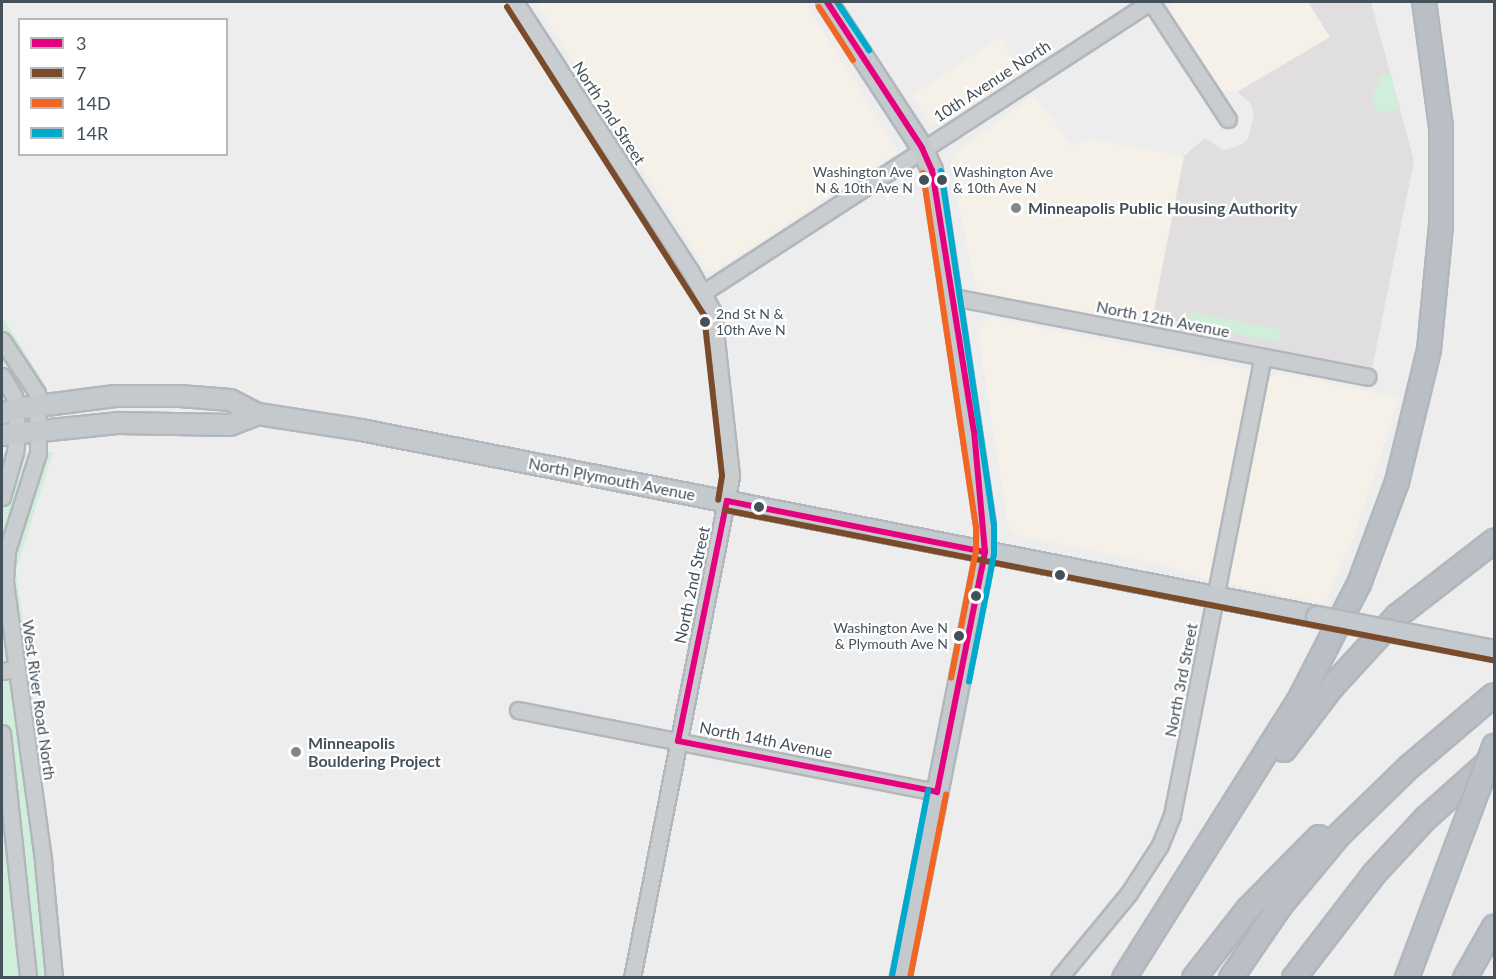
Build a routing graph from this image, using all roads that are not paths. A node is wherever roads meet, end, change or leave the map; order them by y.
1 (515, 2) edge
2 (826, 2) edge
3 (1150, 2) edge
4 (1424, 2) edge
5 (1228, 119) dead end
6 (922, 148) junction
7 (704, 292) junction
8 (953, 297) junction
9 (2, 340) edge
10 (1263, 357) junction
11 (2, 376) edge
12 (1367, 377) dead end
13 (38, 405) junction
14 (8, 411) edge
15 (258, 414) junction
16 (39, 432) junction
17 (9, 434) edge
18 (2, 496) edge
19 (727, 501) junction
20 (1494, 541) edge
21 (985, 552) junction
22 (1217, 597) junction
23 (1494, 651) edge
24 (9, 670) edge
25 (1494, 695) edge
26 (518, 710) dead end
27 (2, 733) edge
28 (1444, 737) junction
29 (678, 741) junction
30 (1494, 746) edge
31 (1494, 757) edge
32 (937, 792) junction
33 (43, 861) junction
34 (18, 863) junction
35 (1494, 927) edge
36 (28, 978) edge
37 (54, 978) edge
38 (632, 978) edge
39 (901, 978) edge
40 (1059, 978) edge
41 (1125, 978) edge
42 (1194, 978) edge
43 (1231, 978) edge
44 (1294, 978) edge
45 (1407, 978) edge
46 (1465, 978) edge

1 - 7 street, North 2nd Street
2 - 6 main road
3 - 5 street
3 - 6 street, 10th Avenue North
4 - 41 highway
6 - 7 street, 10th Avenue North
6 - 8 main road
7 - 19 street, North 2nd Street
8 - 10 street, North 12th Avenue
8 - 21 main road
9 - 13 street, West River Road North
10 - 12 street, North 12th Avenue
10 - 22 street, North 3rd Street
11 - 14 street
13 - 14 main road, North Plymouth Avenue
13 - 15 main road, North Plymouth Avenue
13 - 16 street, West River Road North
14 - 17 street
15 - 16 main road
15 - 19 main road, North Plymouth Avenue
16 - 17 main road
16 - 24 street, West River Road North
17 - 18 street
19 - 21 main road, North Plymouth Avenue
19 - 29 street, North 2nd Street
20 - 41 highway
21 - 22 main road, North Plymouth Avenue
21 - 32 main road
22 - 23 main road, North Plymouth Avenue, bridge
22 - 40 street, North 3rd Street
24 - 33 street, West River Road North
25 - 28 highway
26 - 29 street, North 14th Avenue
27 - 34 street
28 - 42 highway
28 - 43 highway
29 - 32 street, North 14th Avenue
29 - 38 street, North 2nd Street
30 - 45 highway, bridge
31 - 44 highway
32 - 39 main road
33 - 34 street
33 - 37 street, West River Road North
34 - 36 street
35 - 46 highway

